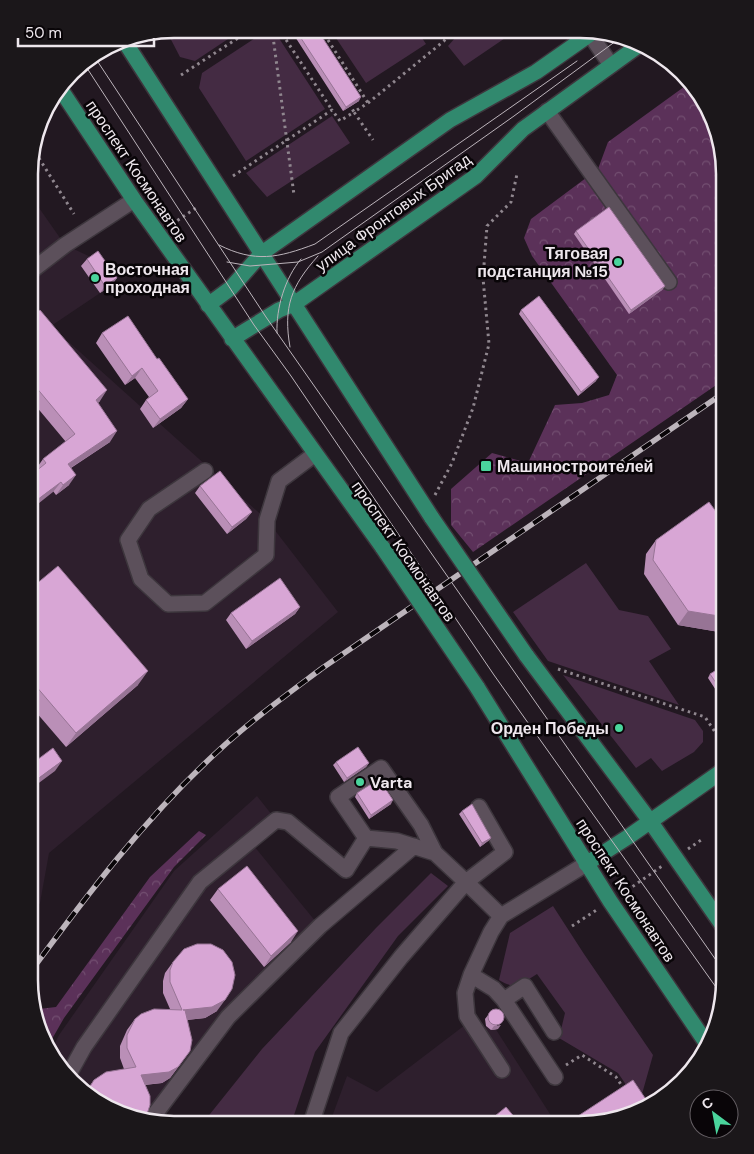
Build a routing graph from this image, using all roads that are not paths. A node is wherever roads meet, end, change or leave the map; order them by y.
1 (582, 38) edge
2 (596, 39) edge
3 (128, 46) edge
4 (634, 49) edge
5 (611, 65) junction
6 (63, 94) edge
7 (546, 110) junction
8 (134, 200) junction
9 (262, 254) junction
10 (38, 266) edge
11 (670, 282) dead end
12 (294, 304) junction
13 (208, 305) junction
14 (232, 339) junction
15 (315, 454) junction
16 (205, 471) dead end
17 (716, 775) edge
18 (479, 807) dead end
19 (650, 821) junction
20 (366, 838) junction
21 (414, 846) junction
22 (435, 853) junction
23 (586, 864) junction
24 (466, 882) junction
25 (501, 916) junction
26 (716, 916) edge
27 (471, 975) junction
28 (504, 1000) junction
29 (554, 1032) dead end
30 (703, 1038) edge
31 (71, 1070) edge
32 (502, 1070) dead end
33 (554, 1075) road end
34 (154, 1115) edge
35 (314, 1116) edge

1 - 9 main road
2 - 5 street
3 - 9 main road
4 - 5 main road, улица Фронтовых Бригад
5 - 7 main road, улица Фронтовых Бригад
6 - 8 main road, проспект Космонавтов
7 - 11 street
7 - 12 main road, улица Фронтовых Бригад
8 - 10 street
8 - 13 main road, проспект Космонавтов
9 - 12 main road
9 - 13 main road
12 - 14 main road, улица Фронтовых Бригад
12 - 19 main road, bridge
13 - 14 main road, проспект Космонавтов
14 - 15 main road, проспект Космонавтов
15 - 16 street
15 - 23 main road, проспект Космонавтов, bridge
17 - 19 main road
18 - 24 street
19 - 23 main road
19 - 26 main road
20 - 21 street
20 - 22 street
20 - 31 street
21 - 22 street
21 - 34 street
22 - 24 street
23 - 25 street
23 - 30 main road, проспект Космонавтов
24 - 25 street
24 - 35 street
25 - 27 street
27 - 28 street
27 - 32 street
28 - 29 street
28 - 33 street

